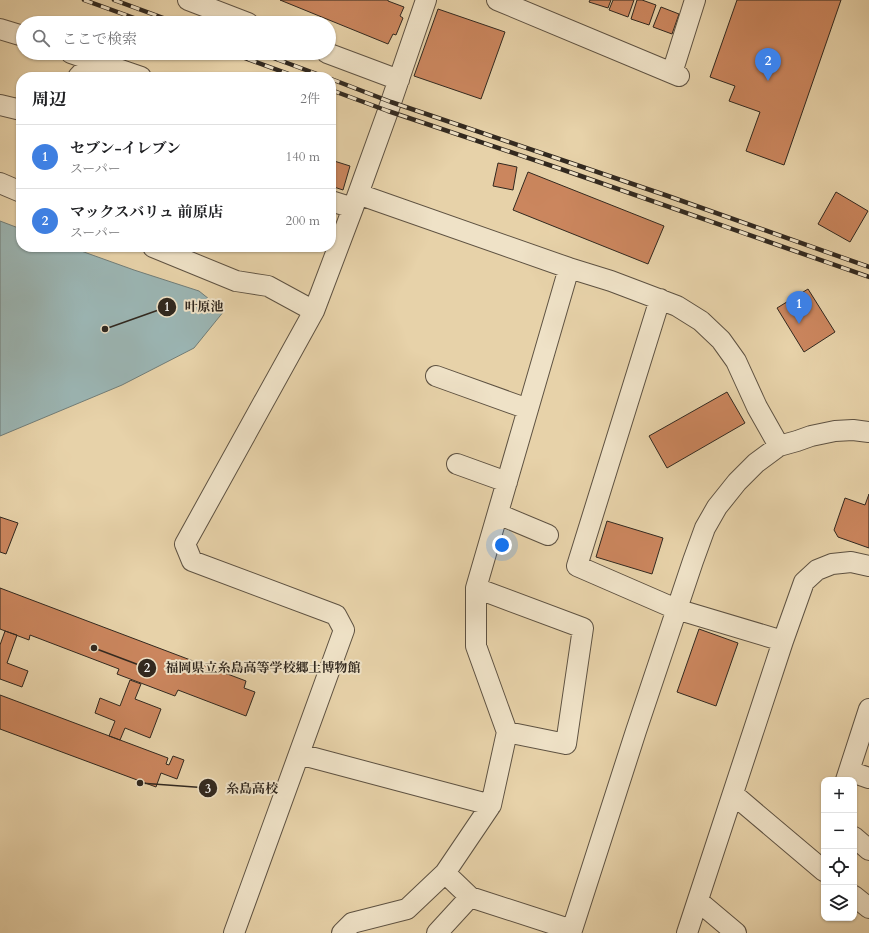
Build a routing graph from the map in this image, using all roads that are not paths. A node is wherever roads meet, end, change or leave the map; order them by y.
1 (188, 0) edge
2 (426, 0) edge
3 (497, 0) edge
4 (695, 0) edge
5 (230, 16) edge
6 (0, 28) edge
7 (16, 34) edge
8 (336, 56) edge
9 (93, 60) joint
10 (82, 72) edge
11 (127, 72) edge
12 (398, 80) junction
13 (0, 105) edge
14 (16, 109) edge
15 (0, 183) edge
16 (16, 190) edge
17 (336, 201) edge
18 (355, 201) junction
19 (165, 252) edge
20 (336, 252) edge
21 (336, 252) edge
22 (569, 268) junction
23 (660, 299) junction
24 (314, 311) junction
25 (436, 376) dead end
26 (528, 409) junction
27 (869, 432) edge
28 (779, 446) junction
29 (457, 464) dead end
30 (507, 482) junction
31 (498, 514) junction
32 (548, 534) dead end
33 (869, 566) edge
34 (476, 588) junction
35 (676, 609) junction
36 (783, 641) junction
37 (869, 709) edge
38 (507, 732) junction
39 (299, 754) junction
40 (847, 776) edge
41 (869, 778) edge
42 (733, 794) junction
43 (491, 805) junction
44 (857, 840) edge
45 (869, 850) edge
46 (821, 868) edge
47 (444, 873) junction
48 (470, 896) junction
49 (857, 898) edge
50 (698, 900) junction
51 (869, 908) edge
52 (571, 932) edge
53 (234, 933) edge
54 (342, 933) edge
55 (437, 933) edge
56 (687, 933) edge
57 (736, 933) edge

1 - 5 street
2 - 12 street
3 - 4 street
6 - 7 street
8 - 12 street
9 - 10 street
9 - 11 street
12 - 18 street
13 - 14 street
15 - 16 street
17 - 18 street
18 - 20 street
18 - 22 street
19 - 24 street
21 - 24 street
22 - 23 street
22 - 26 street
23 - 28 street
23 - 35 street
24 - 39 street
25 - 26 street
26 - 30 street
27 - 28 street
28 - 35 street
29 - 30 street
30 - 31 street
31 - 32 street
31 - 34 street
33 - 36 street
34 - 38 street
34 - 38 street
35 - 36 street
35 - 52 street
36 - 42 street
37 - 40 street
38 - 43 street
39 - 43 street
39 - 53 street
40 - 41 street
42 - 46 street
42 - 50 street
43 - 47 street
44 - 45 street
47 - 48 street
47 - 54 street
48 - 52 street
48 - 55 street
49 - 51 street
50 - 56 street
50 - 57 street

